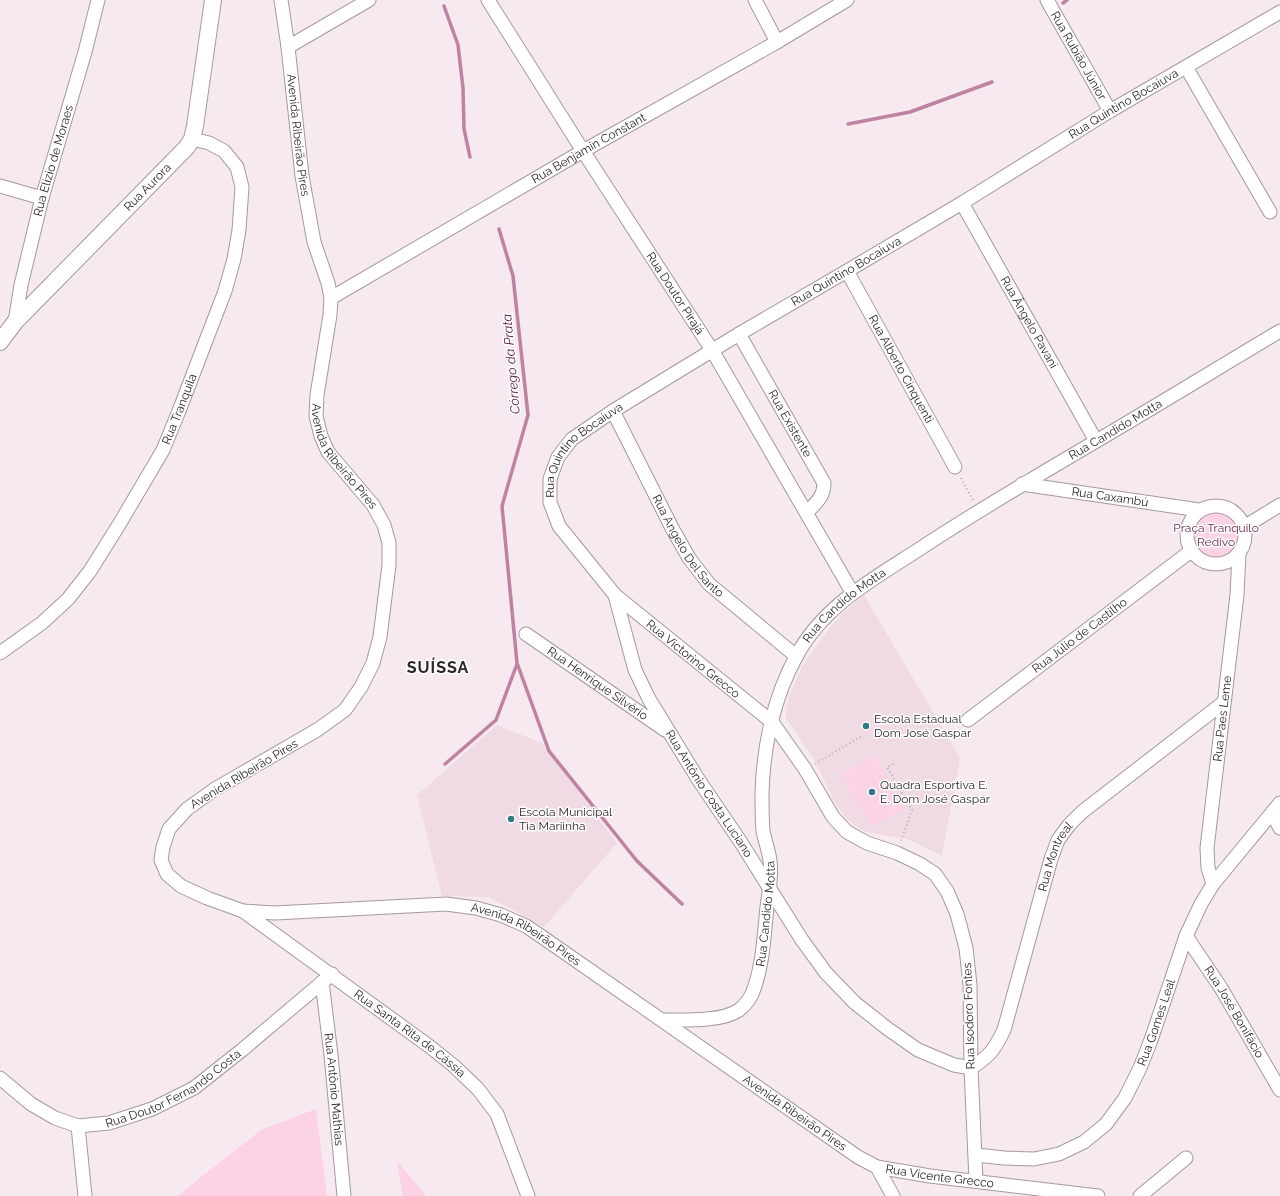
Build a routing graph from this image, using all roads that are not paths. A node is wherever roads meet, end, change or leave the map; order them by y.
1 (98, 0) edge
2 (213, 0) edge
3 (281, 0) edge
4 (369, 0) edge
5 (488, 0) edge
6 (755, 0) edge
7 (847, 0) edge
8 (1047, 0) edge
9 (1280, 12) edge
10 (777, 42) junction
11 (288, 47) junction
12 (1186, 67) junction
13 (1110, 111) junction
14 (192, 139) junction
15 (582, 151) junction
16 (0, 186) edge
17 (42, 198) junction
18 (962, 203) junction
19 (1270, 212) dead end
20 (847, 272) junction
21 (331, 298) junction
22 (15, 322) junction
23 (1280, 331) edge
24 (738, 334) junction
25 (2, 337) edge
26 (712, 350) junction
27 (613, 411) junction
28 (1096, 441) junction
29 (955, 467) road end
30 (1022, 484) junction
31 (1280, 505) edge
32 (1199, 510) junction
33 (807, 512) junction
34 (1244, 527) junction
35 (1191, 551) junction
36 (1239, 553) junction
37 (852, 592) junction
38 (615, 595) junction
39 (526, 634) dead end
40 (0, 654) edge
41 (796, 656) junction
42 (1223, 703) junction
43 (968, 720) dead end
44 (772, 722) junction
45 (669, 732) junction
46 (1276, 808) edge
47 (1280, 828) edge
48 (1213, 884) junction
49 (769, 888) junction
50 (243, 911) junction
51 (1186, 936) junction
52 (327, 978) junction
53 (663, 1020) junction
54 (971, 1068) junction
55 (0, 1078) edge
56 (1280, 1090) edge
57 (78, 1126) junction
58 (976, 1155) junction
59 (1186, 1158) dead end
60 (877, 1167) junction
61 (976, 1181) junction
62 (85, 1196) edge
63 (344, 1196) edge
64 (528, 1196) edge
65 (893, 1196) edge
66 (1098, 1196) edge
67 (1140, 1196) edge

1 - 17 street, Rua Elizio de Moraes
2 - 14 street, Rua Aurora
3 - 11 street, Avenida Ribeirão Pires
4 - 11 street
5 - 15 street, Rua Doutor Pirajá
6 - 10 street
7 - 10 street, Rua Benjamin Constant
8 - 13 street, Rua Rubião Júnior
9 - 12 street, Rua Quintino Bocaiuva
10 - 15 street, Rua Benjamin Constant
11 - 21 street, Avenida Ribeirão Pires
12 - 13 street, Rua Quintino Bocaiuva
12 - 19 street
13 - 18 street, Rua Quintino Bocaiuva
14 - 22 street, Rua Aurora
14 - 40 street, Rua Tranquila
15 - 21 street, Rua Benjamin Constant
15 - 26 street, Rua Doutor Pirajá
16 - 17 street
17 - 22 street, Rua Elizio de Moraes
18 - 20 street, Rua Quintino Bocaiuva
18 - 28 street, Rua Ângelo Pavani
20 - 24 street, Rua Quintino Bocaiuva
20 - 29 street, Rua Alberto Cinquenti
21 - 50 street, Avenida Ribeirão Pires
22 - 25 street, Rua Aurora
23 - 28 street, Rua Candido Motta
24 - 26 street, Rua Quintino Bocaiuva
24 - 33 street, Rua Existente
26 - 27 street, Rua Quintino Bocaiuva
26 - 33 street, Rua Doutor Pirajá
27 - 38 street, Rua Quintino Bocaiuva
27 - 41 street, Rua Angelo Del Santo
28 - 30 street, Rua Candido Motta
30 - 32 street, Rua Caxambú
30 - 37 street, Rua Candido Motta
31 - 34 street
32 - 34 street
32 - 35 street
33 - 37 street, Rua Doutor Pirajá
34 - 36 street
35 - 36 street
35 - 43 street, Rua Júlio de Castilho
36 - 42 street, Rua Paes Leme
37 - 41 street, Rua Candido Motta
38 - 44 street, Rua Victorino Grecco
38 - 45 street, Rua Antônio Costa Luciano
39 - 45 street, Rua Henrique Silvério
41 - 44 street, Rua Candido Motta
42 - 48 street, Rua Paes Leme
42 - 54 street, Rua Montreal
44 - 49 street, Rua Candido Motta
44 - 54 street, Rua Isodoro Fontes
45 - 49 street, Rua Antônio Costa Luciano
46 - 47 street
46 - 48 street, Rua Gomes Leal
48 - 51 street, Rua Gomes Leal
49 - 53 street, Rua Candido Motta
49 - 54 street, Rua Antônio Costa Luciano
50 - 52 street, Rua Santa Rita de Cássia
50 - 53 street, Avenida Ribeirão Pires
51 - 56 street, Rua José Bonifácio
51 - 58 street, Rua Gomes Leal
52 - 57 street, Rua Doutor Fernando Costa
52 - 63 street, Rua Antônio Mathias
52 - 64 street, Rua Santa Rita de Cássia
53 - 60 street, Avenida Ribeirão Pires
54 - 58 street, Rua Isodoro Fontes
55 - 57 street, Rua Doutor Fernando Costa
57 - 62 street
58 - 61 street, Rua Isodoro Fontes
59 - 67 street
60 - 61 street, Rua Vicente Grecco
60 - 65 street
61 - 66 street, Rua Vicente Grecco

